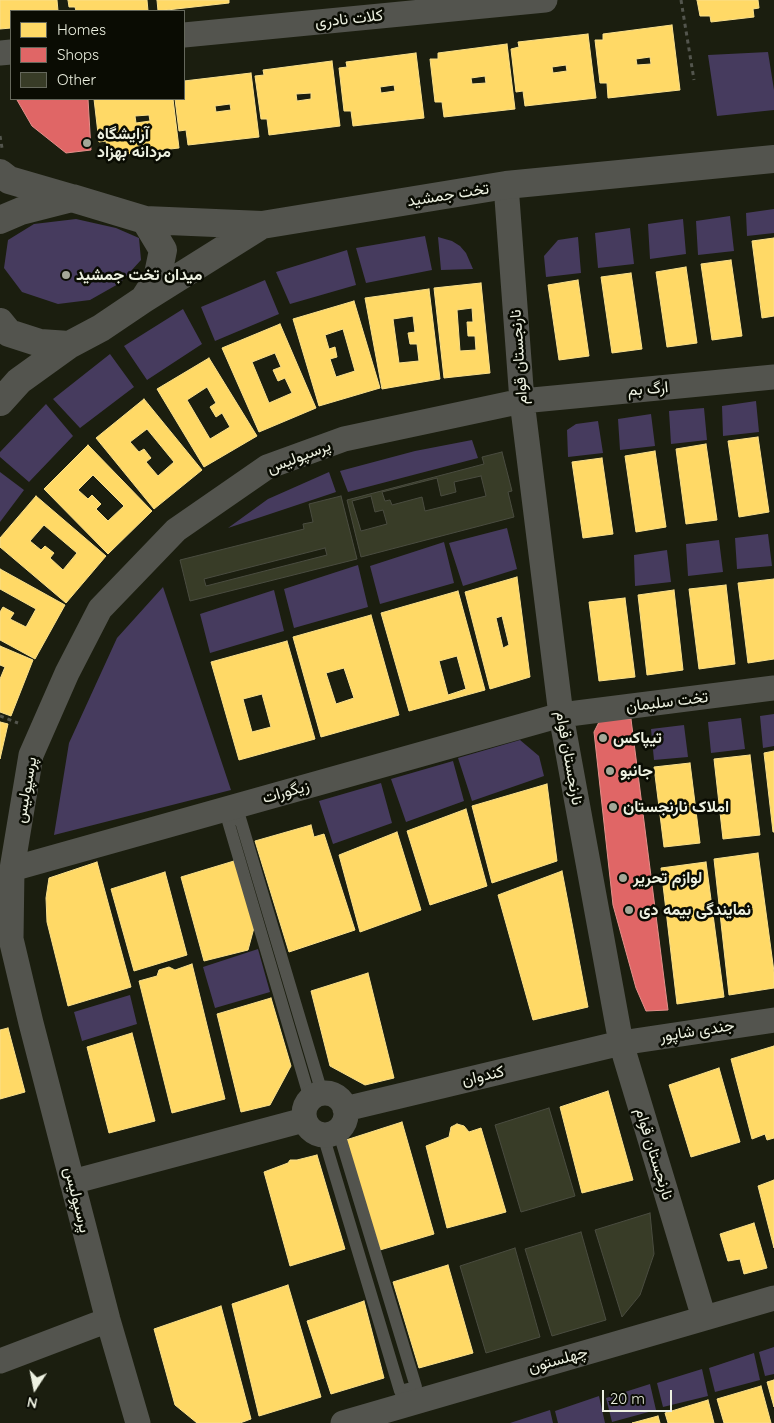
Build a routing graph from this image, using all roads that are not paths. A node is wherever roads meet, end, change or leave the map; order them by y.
1 (545, 0) edge
2 (185, 35) edge
3 (774, 159) edge
4 (0, 173) edge
5 (506, 185) junction
6 (72, 198) junction
7 (0, 220) edge
8 (145, 220) junction
9 (262, 225) junction
10 (144, 299) junction
11 (0, 322) edge
12 (69, 345) junction
13 (774, 377) edge
14 (522, 401) junction
15 (0, 402) edge
16 (774, 688) edge
17 (561, 715) junction
18 (12, 869) junction
19 (774, 1020) edge
20 (621, 1043) junction
21 (324, 1114) junction
22 (72, 1182) junction
23 (774, 1298) edge
24 (704, 1318) junction
25 (108, 1320) junction
26 (0, 1362) edge
27 (138, 1423) edge
28 (343, 1423) edge

1 - 2 street, کلات نادری
3 - 5 street, تخت جمشید
4 - 6 street
5 - 9 street, تخت جمشید
5 - 14 street, نارنجستان قوام
6 - 7 street
6 - 8 street
8 - 9 street
8 - 10 street
9 - 10 street, تخت جمشید
10 - 12 street, تخت جمشید
11 - 12 street
12 - 15 street, تخت جمشید
13 - 14 street, ارگ بم
14 - 17 street, نارنجستان قوام
14 - 18 street, پرسپولیس
16 - 17 street, تخت سلیمان
17 - 18 street, زیگورات
17 - 20 street, نارنجستان قوام
18 - 22 street, پرسپولیس
19 - 20 street, جندی شاپور
20 - 21 street, کندوان
20 - 24 street, نارنجستان قوام
21 - 21 lane
21 - 21 lane
21 - 22 street, کندوان
22 - 25 street, پرسپولیس
23 - 24 street, چهلستون
24 - 28 street, چهلستون
25 - 26 street
25 - 27 street, پرسپولیس

